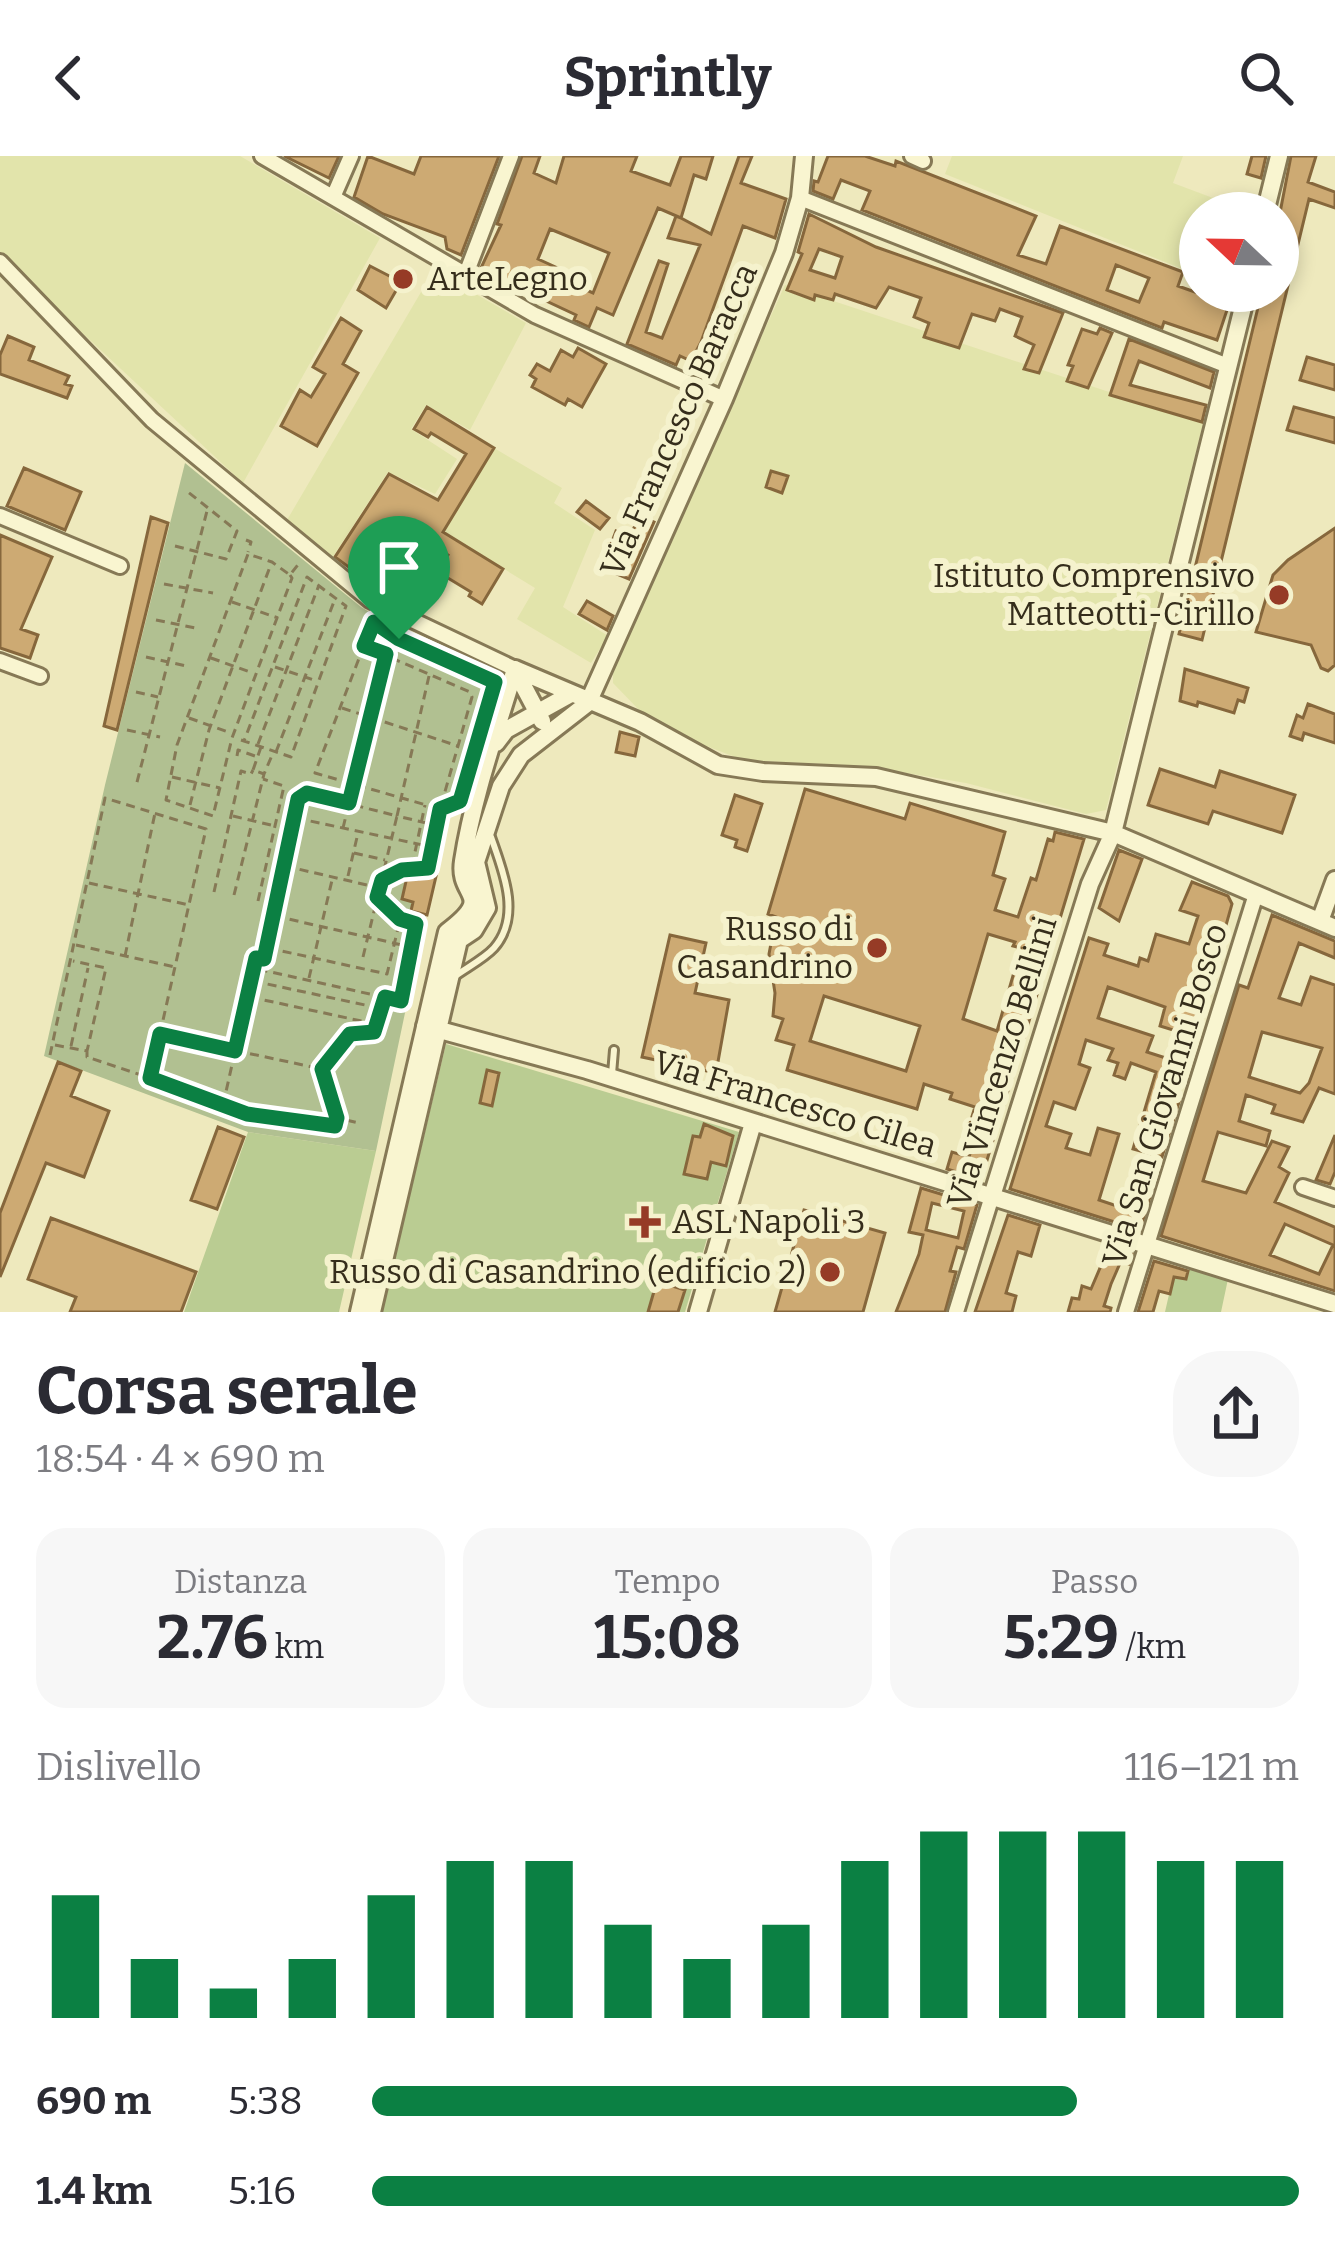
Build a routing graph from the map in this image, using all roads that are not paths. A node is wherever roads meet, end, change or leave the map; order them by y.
1 (262, 156) edge
2 (351, 156) edge
3 (511, 156) edge
4 (804, 156) edge
5 (1279, 156) edge
6 (1270, 192) edge
7 (334, 196) junction
8 (800, 198) junction
9 (1, 266) edge
10 (466, 274) junction
11 (1242, 312) edge
12 (1228, 366) junction
13 (724, 399) junction
14 (0, 516) edge
15 (120, 566) dead end
16 (0, 661) edge
17 (515, 670) junction
18 (40, 676) dead end
19 (569, 695) junction
20 (588, 703) junction
21 (536, 713) junction
22 (519, 723) junction
23 (552, 729) junction
24 (530, 746) junction
25 (491, 749) junction
26 (487, 824) junction
27 (1113, 833) junction
28 (1335, 880) edge
29 (1256, 894) junction
30 (1328, 925) edge
31 (451, 979) junction
32 (432, 1028) junction
33 (614, 1050) dead end
34 (612, 1078) junction
35 (753, 1123) junction
36 (1303, 1186) dead end
37 (992, 1196) junction
38 (1335, 1198) edge
39 (1147, 1243) junction
40 (1335, 1304) edge
41 (359, 1312) edge
42 (372, 1312) edge
43 (698, 1312) edge
44 (956, 1312) edge
45 (1126, 1312) edge

1 - 7 street
2 - 7 street
3 - 10 street
4 - 8 street, Via Francesco Baracca
5 - 6 street
7 - 10 street
8 - 12 street
8 - 13 street, Via Francesco Baracca
9 - 17 street
10 - 13 street
11 - 12 street, Via Vincenzo Bellini
12 - 27 street, Via Vincenzo Bellini
13 - 20 street, Via Francesco Baracca
14 - 15 street
16 - 18 street
17 - 19 street
17 - 21 street
17 - 25 street
19 - 20 street
19 - 21 street
20 - 23 street
20 - 27 street
21 - 22 street
21 - 23 street
22 - 24 street
22 - 25 street
23 - 24 street
24 - 26 street
25 - 32 street
26 - 31 street
26 - 31 lane
27 - 29 street
27 - 37 street, Via Vincenzo Bellini
28 - 30 street
29 - 30 street
29 - 39 street, Via San Giovanni Bosco
31 - 32 street
32 - 34 street, Via Francesco Cilea
32 - 41 street
32 - 42 street
33 - 34 lane
34 - 35 street, Via Francesco Cilea
35 - 37 street, Via Francesco Cilea
35 - 43 street
36 - 38 street
37 - 39 street, Via Francesco Cilea
37 - 44 street, Via Vincenzo Bellini
39 - 40 street, Via Francesco Cilea
39 - 45 street, Via San Giovanni Bosco

